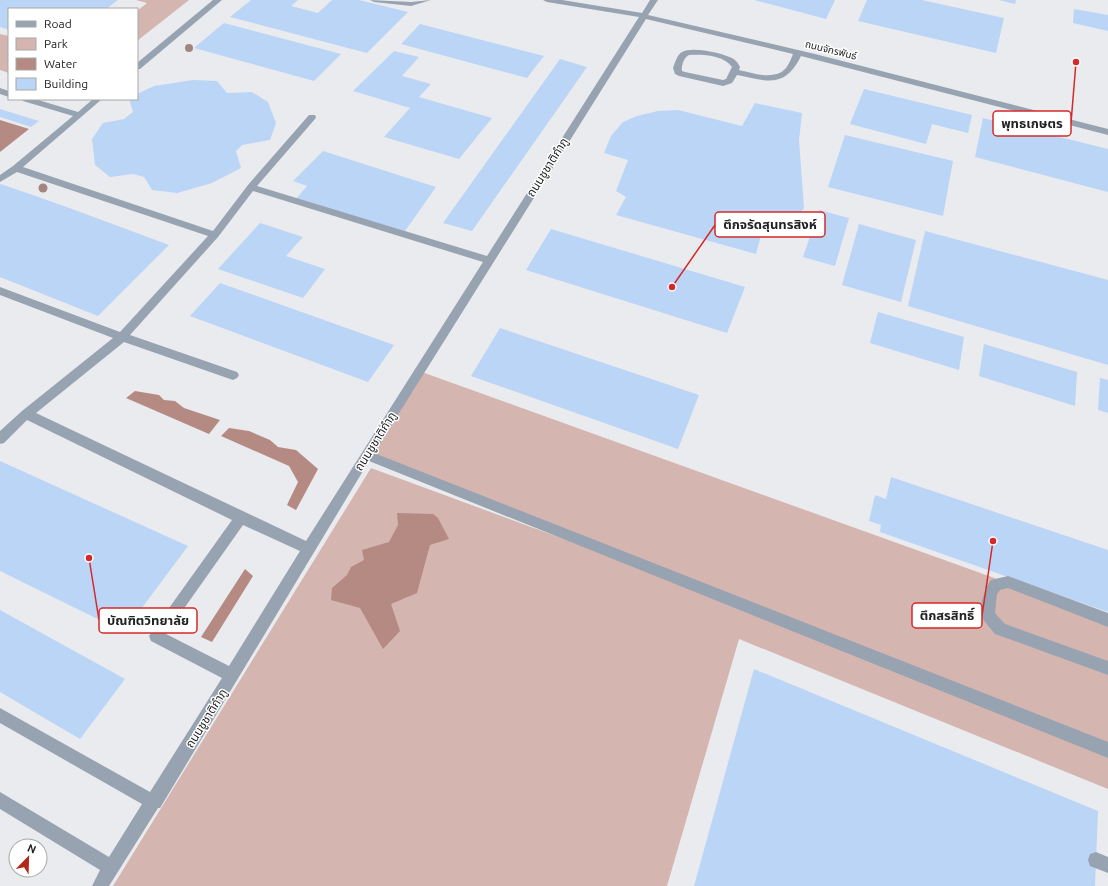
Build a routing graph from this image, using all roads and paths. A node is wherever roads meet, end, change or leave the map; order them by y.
1 (218, 0) edge
2 (374, 0) edge
3 (427, 0) edge
4 (547, 0) edge
5 (654, 0) edge
6 (643, 17) junction
7 (798, 53) junction
8 (138, 66) edge
9 (734, 72) junction
10 (29, 100) edge
11 (97, 100) edge
12 (79, 115) junction
13 (312, 117) dead end
14 (1108, 132) edge
15 (16, 168) junction
16 (0, 180) edge
17 (252, 187) junction
18 (215, 235) junction
19 (488, 260) junction
20 (0, 291) edge
21 (122, 337) junction
22 (233, 375) dead end
23 (26, 414) junction
24 (0, 439) edge
25 (366, 455) junction
26 (241, 518) junction
27 (309, 549) junction
28 (1108, 620) edge
29 (1108, 668) edge
30 (232, 675) junction
31 (0, 715) edge
32 (1108, 750) edge
33 (0, 800) edge
34 (154, 802) junction
35 (112, 868) junction
36 (100, 886) edge

1 - 8 lane
2 - 3 lane
4 - 6 lane, ถนนจักรพันธ์
5 - 6 lane, ถนนชูชาติกำภู
6 - 7 lane, ถนนจักรพันธ์
6 - 19 lane, ถนนชูชาติกำภู
7 - 9 lane
7 - 14 lane, ถนนจักรพันธ์
9 - 9 lane
10 - 12 lane
11 - 12 lane
12 - 15 lane
13 - 17 lane
15 - 16 lane
15 - 18 lane
17 - 18 lane
17 - 19 lane
18 - 21 lane
19 - 25 lane, ถนนชูชาติกำภู
20 - 21 lane
21 - 22 lane
21 - 23 lane
23 - 24 lane
23 - 26 lane
25 - 27 lane, ถนนชูชาติกำภู
25 - 32 lane
26 - 27 lane
26 - 30 lane
27 - 30 lane, ถนนชูชาติกำภู
28 - 29 lane
30 - 34 lane, ถนนชูชาติกำภู
31 - 34 lane
33 - 35 lane
34 - 35 lane, ถนนชูชาติกำภู
35 - 36 lane, ถนนชูชาติกำภู

